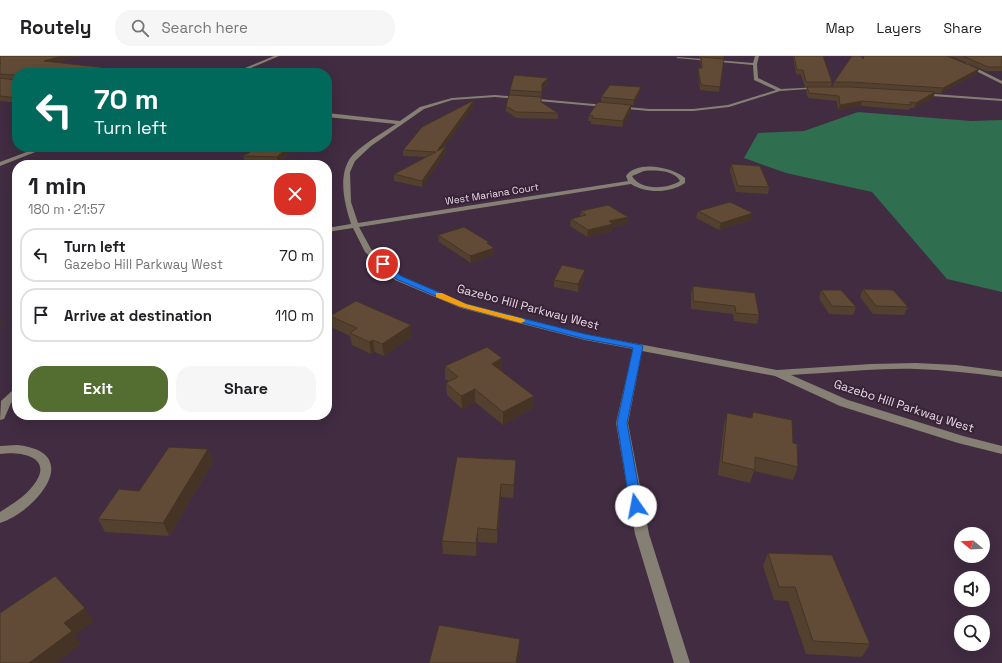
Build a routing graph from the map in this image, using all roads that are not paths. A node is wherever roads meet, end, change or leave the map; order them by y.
1 (277, 56) edge
2 (757, 56) edge
3 (678, 58) dead end
4 (962, 63) edge
5 (755, 64) junction
6 (247, 68) edge
7 (1002, 83) edge
8 (828, 88) edge
9 (780, 90) junction
10 (913, 94) edge
11 (1002, 100) edge
12 (332, 116) edge
13 (401, 123) junction
14 (32, 152) edge
15 (0, 164) edge
16 (632, 182) junction
17 (355, 226) junction
18 (332, 229) edge
19 (638, 346) junction
20 (777, 373) junction
21 (1002, 374) edge
22 (12, 396) edge
23 (0, 416) edge
24 (0, 450) edge
25 (1002, 450) edge
26 (0, 518) edge
27 (682, 663) edge

1 - 6 street
2 - 5 street
3 - 5 street
4 - 7 street
5 - 9 street
8 - 9 street
9 - 13 street, Gazebo Hill Parkway West
10 - 11 street
12 - 13 street
13 - 17 street, Gazebo Hill Parkway West
14 - 15 street
16 - 16 street, West Mariana Court
16 - 17 street, West Mariana Court
17 - 18 street, West Mariana Court
17 - 19 street, Gazebo Hill Parkway West
19 - 20 street, Gazebo Hill Parkway West
19 - 27 street
20 - 21 street, Gazebo Hill Parkway West
20 - 25 street, Gazebo Hill Parkway West
22 - 23 street
24 - 26 street

